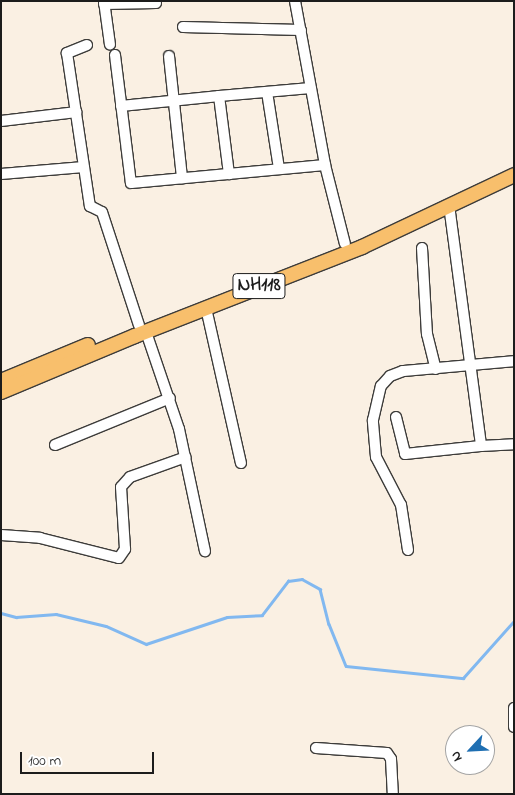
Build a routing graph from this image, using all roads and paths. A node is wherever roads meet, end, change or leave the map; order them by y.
1 (295, 1) edge
2 (104, 3) edge
3 (156, 3) dead end
4 (182, 27) dead end
5 (301, 30) junction
6 (110, 45) dead end
7 (87, 46) dead end
8 (114, 55) dead end
9 (170, 56) dead end
10 (311, 88) junction
11 (267, 92) junction
12 (219, 96) junction
13 (173, 101) junction
14 (121, 106) junction
15 (76, 112) junction
16 (1, 121) edge
17 (325, 165) junction
18 (514, 165) edge
19 (84, 167) junction
20 (279, 169) junction
21 (1, 174) edge
22 (229, 174) junction
23 (514, 175) edge
24 (182, 178) junction
25 (449, 206) junction
26 (345, 244) junction
27 (422, 248) dead end
28 (206, 308) junction
29 (142, 328) junction
30 (514, 361) edge
31 (470, 366) junction
32 (436, 369) junction
33 (1, 381) edge
34 (1, 392) edge
35 (170, 398) junction
36 (396, 417) dead end
37 (514, 444) edge
38 (55, 445) dead end
39 (481, 446) junction
40 (186, 457) junction
41 (241, 463) dead end
42 (1, 535) edge
43 (408, 550) dead end
44 (206, 551) dead end
45 (514, 708) edge
46 (514, 727) edge
47 (316, 748) dead end
48 (393, 794) edge

1 - 5 street
2 - 3 street
2 - 6 street
4 - 5 street
5 - 10 street
7 - 15 street
8 - 14 street
9 - 13 street
10 - 11 street
10 - 17 street
11 - 12 street
11 - 20 street
12 - 13 street
12 - 22 street
13 - 14 street
13 - 24 street
14 - 24 street
15 - 16 street
15 - 19 street
17 - 20 street
17 - 26 street
18 - 26 highway, NH118
19 - 21 street
19 - 29 street
20 - 22 street
22 - 24 street
23 - 25 highway, NH118
25 - 28 highway, NH118
25 - 31 street
26 - 29 highway, NH118
27 - 32 street
28 - 29 highway, NH118
28 - 41 street
29 - 33 highway, NH118
29 - 34 highway, NH118
29 - 35 street
30 - 31 street
31 - 32 street
31 - 39 street
32 - 43 street
35 - 38 street
35 - 40 street
36 - 39 street
37 - 39 street
40 - 42 street
40 - 44 street
45 - 46 street
47 - 48 street

